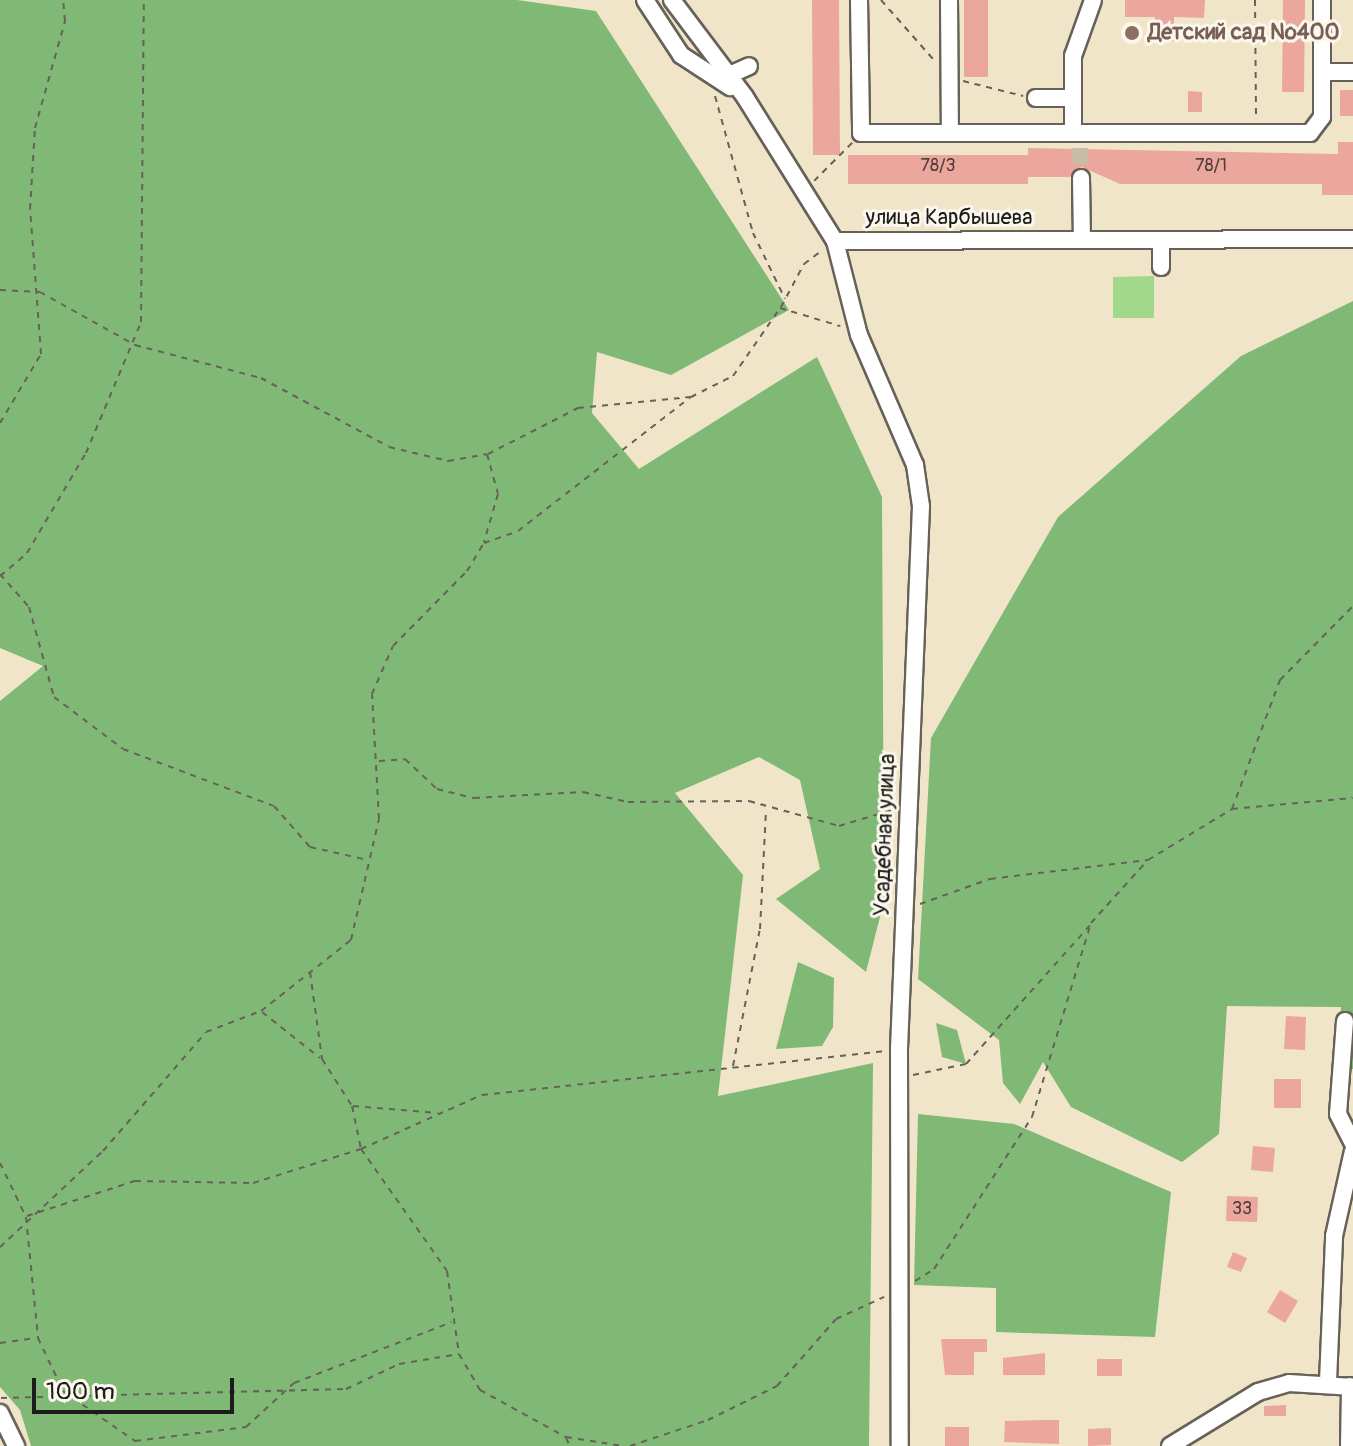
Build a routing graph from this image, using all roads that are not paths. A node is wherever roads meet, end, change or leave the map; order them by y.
1 (645, 0) edge
2 (672, 0) edge
3 (859, 0) edge
4 (949, 0) edge
5 (1093, 0) edge
6 (1322, 0) edge
7 (749, 66) dead end
8 (1322, 72) junction
9 (1353, 72) edge
10 (727, 76) junction
11 (745, 97) junction
12 (1036, 98) dead end
13 (1073, 98) junction
14 (950, 133) junction
15 (1078, 138) junction
16 (1081, 178) tunnel mouth
17 (1353, 239) edge
18 (1082, 240) junction
19 (1161, 240) junction
20 (835, 241) junction
21 (1161, 267) dead end
22 (1345, 1021) dead end
23 (1353, 1144) edge
24 (1353, 1151) edge
25 (1328, 1382) junction
26 (1352, 1387) edge
27 (0, 1413) edge
28 (1201, 1427) junction
29 (16, 1446) edge
30 (900, 1446) edge
31 (1170, 1446) edge
32 (1201, 1446) edge
33 (1349, 1446) edge

1 - 11 street
2 - 10 street, улица Карбышева
3 - 14 street
4 - 14 street
5 - 13 street
6 - 8 street
7 - 10 street
8 - 9 street
8 - 15 street
10 - 11 street, улица Карбышева
11 - 20 street, улица Карбышева
12 - 13 street
13 - 15 street
14 - 15 street
16 - 18 street
17 - 19 street, улица Карбышева
18 - 19 street, улица Карбышева
18 - 20 street, улица Карбышева
19 - 21 street
20 - 30 street, Усадебная улица
22 - 23 street
24 - 25 street
25 - 26 street
25 - 28 street
26 - 33 street
27 - 29 street
28 - 31 street
28 - 32 street

